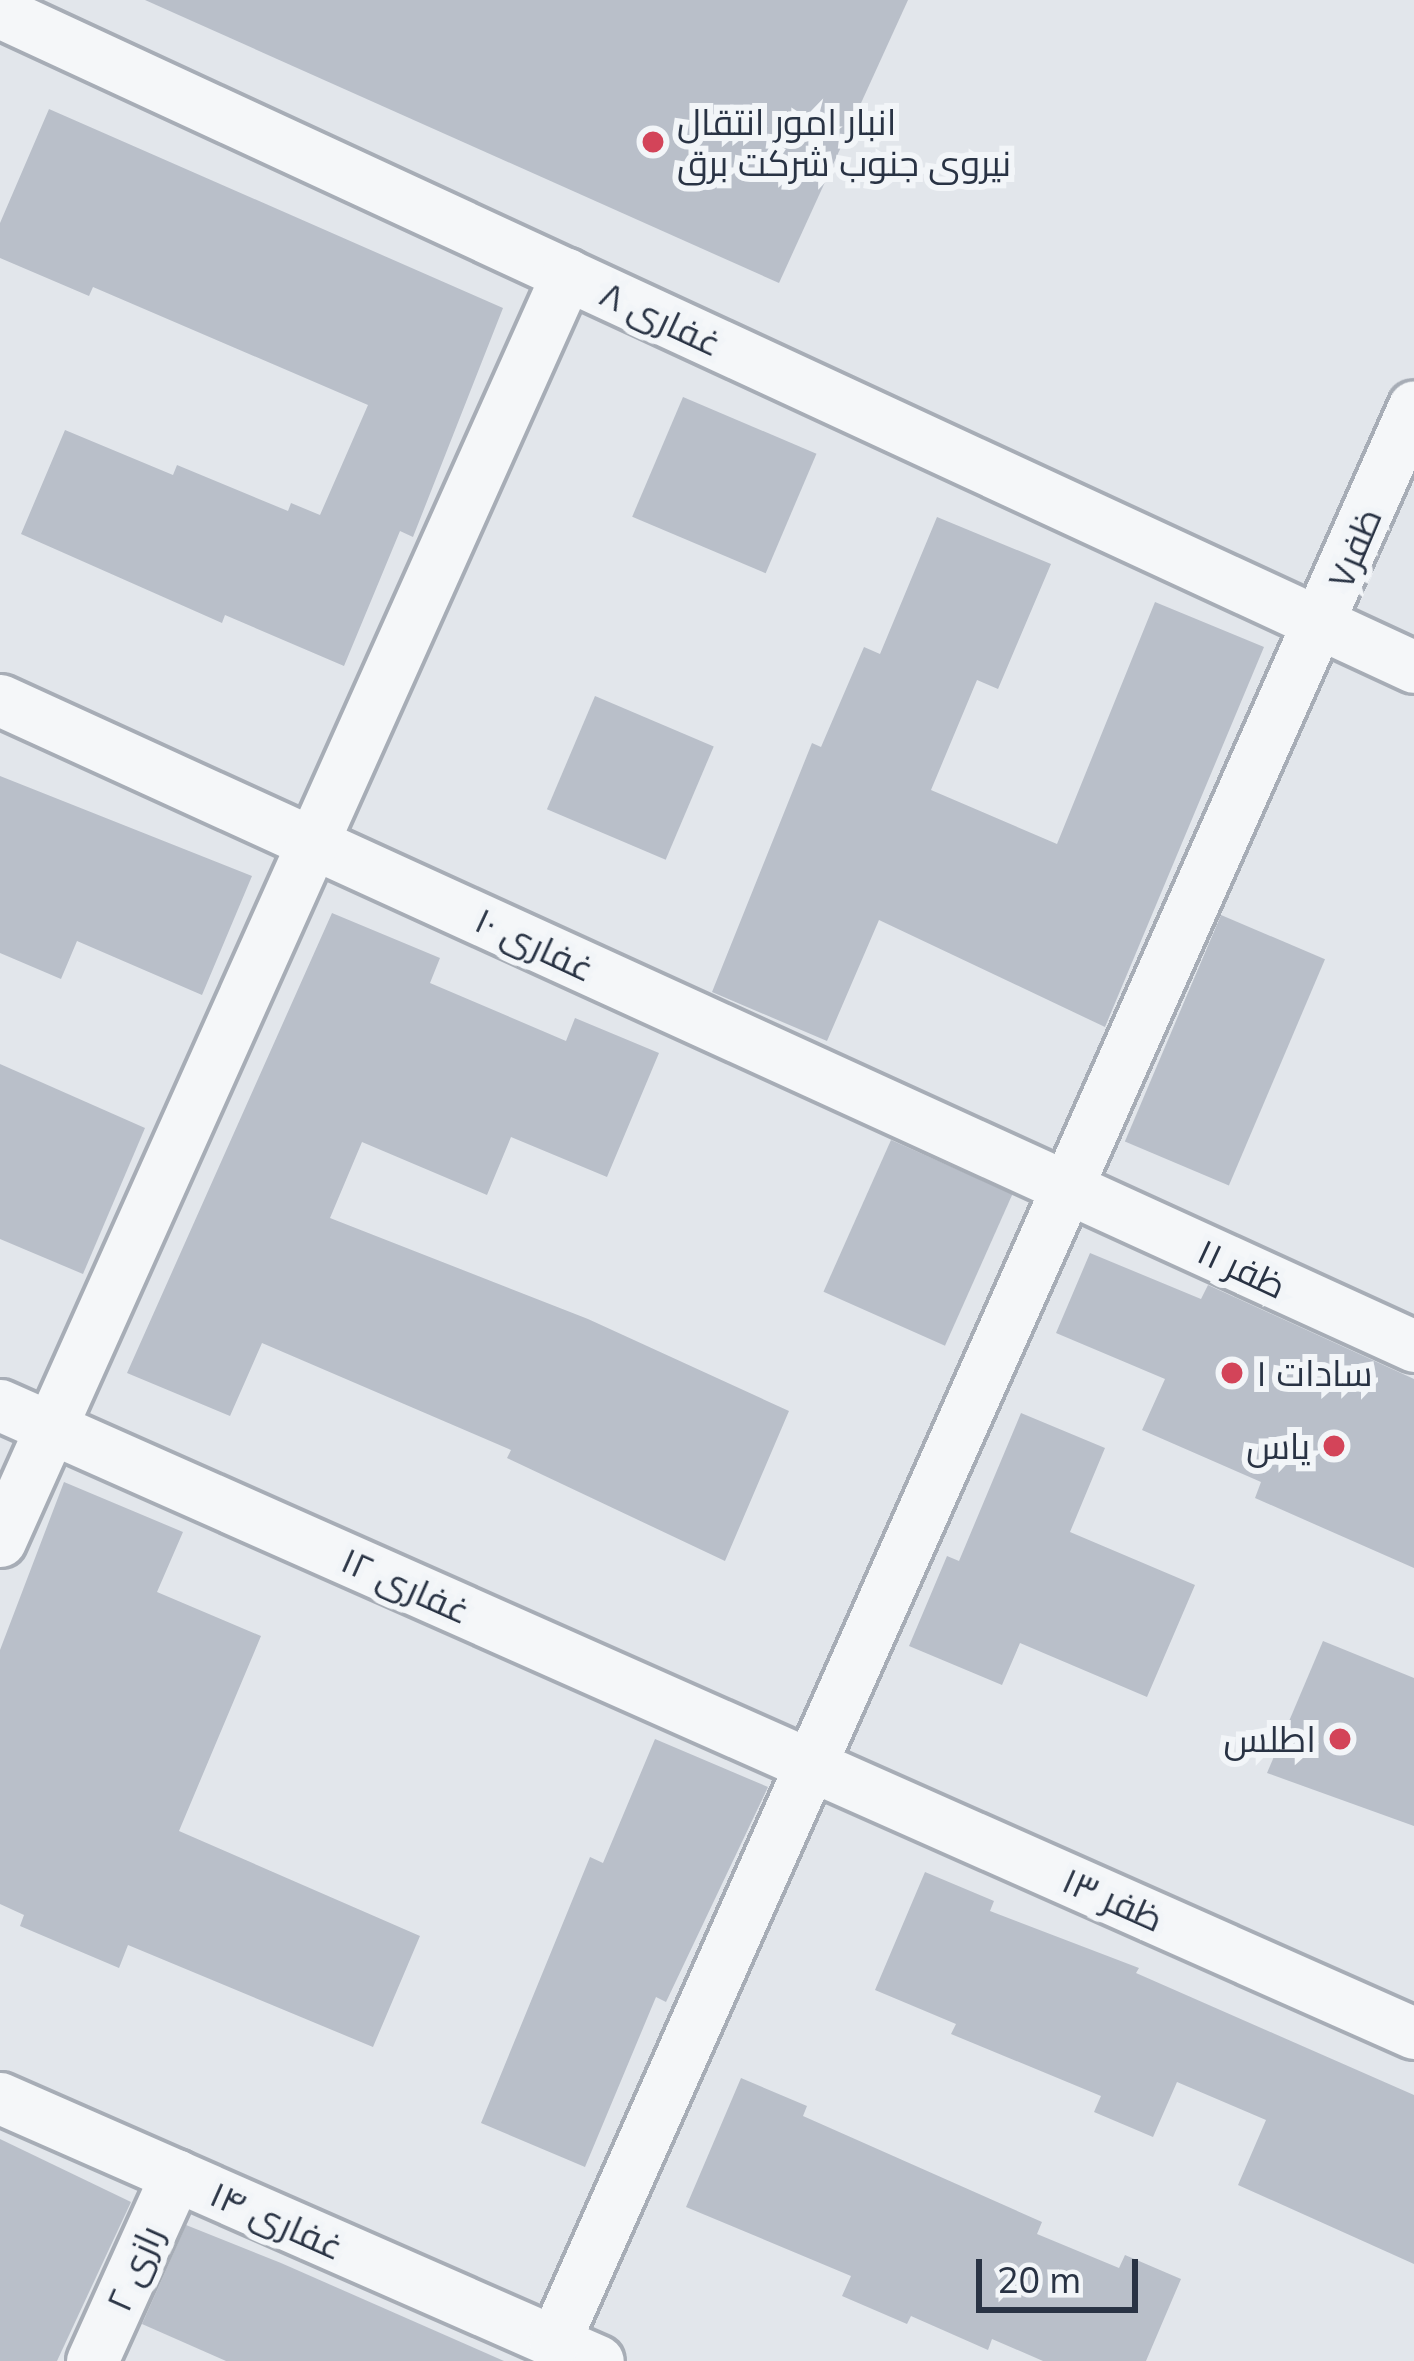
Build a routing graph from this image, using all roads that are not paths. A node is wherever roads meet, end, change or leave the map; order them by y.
1 (0, 12) edge
2 (567, 274) junction
3 (1414, 406) edge
4 (1322, 623) junction
5 (1414, 667) edge
6 (0, 700) edge
7 (313, 843) junction
8 (1070, 1189) junction
9 (1414, 1346) edge
10 (0, 1405) edge
11 (51, 1427) junction
12 (0, 1540) edge
13 (812, 1766) junction
14 (1414, 2033) edge
15 (0, 2098) edge
16 (176, 2175) junction
17 (576, 2351) edge
18 (92, 2361) edge

1 - 2 street, غفاری ۸
2 - 4 street, غفاری ۸
2 - 7 street
3 - 4 street, ظفر۷
4 - 5 street, غفاری ۸
4 - 8 street, ظفر۷
6 - 7 street, غفاری ۱۰
7 - 8 street, غفاری ۱۰
7 - 11 street
8 - 9 street, ظفر ۱۱
8 - 13 street, ظفر۷
10 - 11 street, غفاری ۱۲
11 - 12 street
11 - 13 street, غفاری ۱۲
13 - 14 street, ظفر ۱۳
13 - 17 street, ظفر۷
15 - 16 street, غفاری ۱۴
16 - 17 street, غفاری ۱۴
16 - 18 street, رازی ۲

